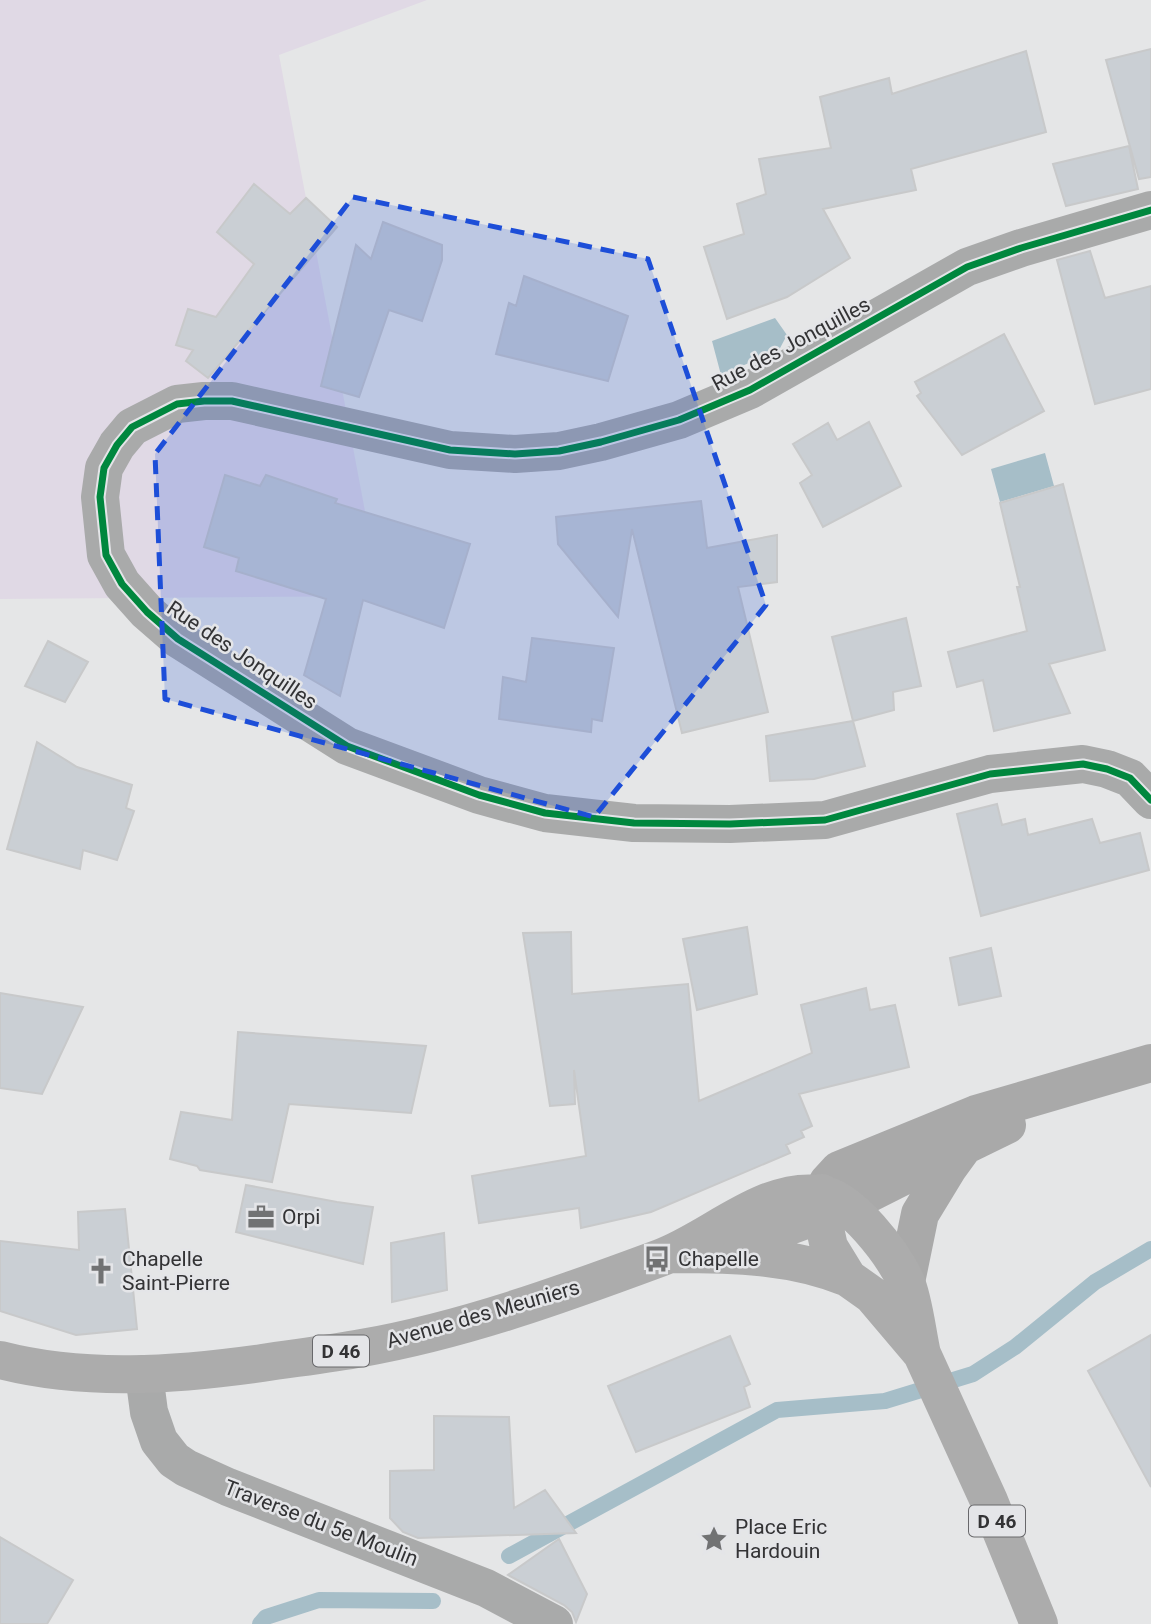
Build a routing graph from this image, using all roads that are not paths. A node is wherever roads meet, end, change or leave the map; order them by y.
1 (1151, 210) edge
2 (1151, 800) edge
3 (1151, 1063) edge
4 (1096, 1080) junction
5 (964, 1146) junction
6 (829, 1205) junction
7 (670, 1254) junction
8 (712, 1254) junction
9 (848, 1278) junction
10 (906, 1282) junction
11 (922, 1354) junction
12 (0, 1360) edge
13 (144, 1374) junction
14 (554, 1624) edge
15 (1039, 1624) edge

1 - 2 street, Rue des Jonquilles
3 - 4 street
4 - 5 street
4 - 6 street
5 - 6 street
5 - 10 street
6 - 7 main road, Avenue des Meuniers / D 46
6 - 8 main road
6 - 9 main road
6 - 10 main road, D 46
7 - 8 main road, Avenue des Meuniers / D 46
7 - 13 main road, Avenue des Meuniers / D 46
8 - 9 main road, Avenue des Meuniers / D 46
9 - 11 main road, D 46
10 - 11 main road, D 46
11 - 15 main road, D 46
12 - 13 main road, Avenue des Meuniers / D 46
13 - 14 street, Traverse du 5e Moulin

